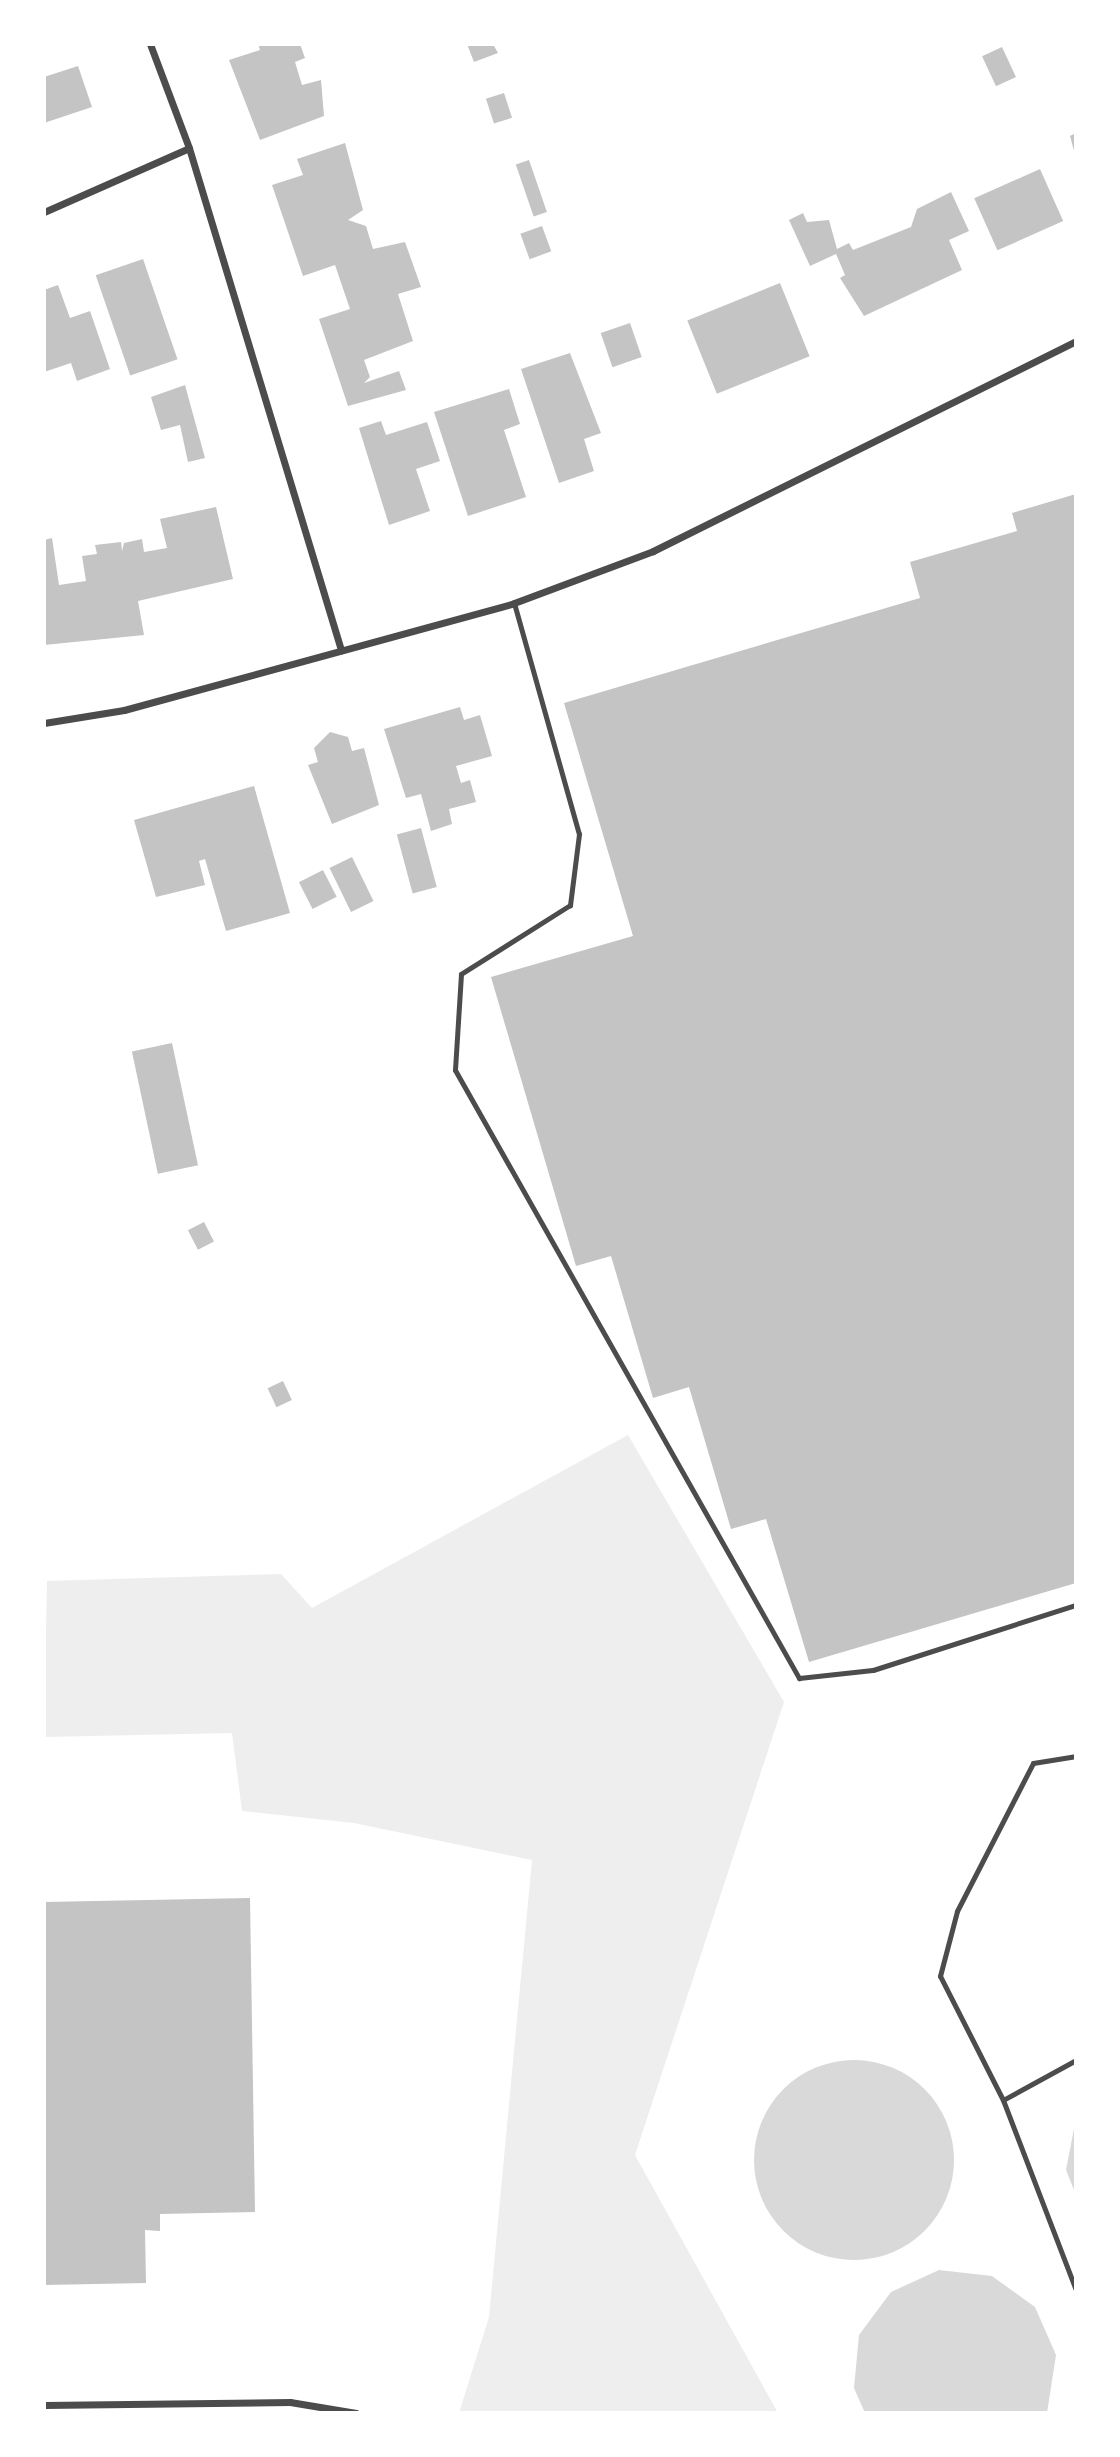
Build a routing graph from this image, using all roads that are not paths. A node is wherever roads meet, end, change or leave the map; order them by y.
1 (150, 44) edge
2 (188, 148) junction
3 (44, 212) edge
4 (1076, 341) edge
5 (514, 603) junction
6 (341, 650) junction
7 (44, 723) edge
8 (1076, 1605) edge
9 (1076, 1756) edge
10 (1076, 2060) edge
11 (1003, 2100) junction
12 (1076, 2290) edge
13 (44, 2405) edge
14 (356, 2413) edge

1 - 2 street
2 - 3 street
2 - 6 street
4 - 5 street
5 - 6 street
5 - 8 lane
6 - 7 street
9 - 11 lane
10 - 11 lane
11 - 12 lane
13 - 14 street

